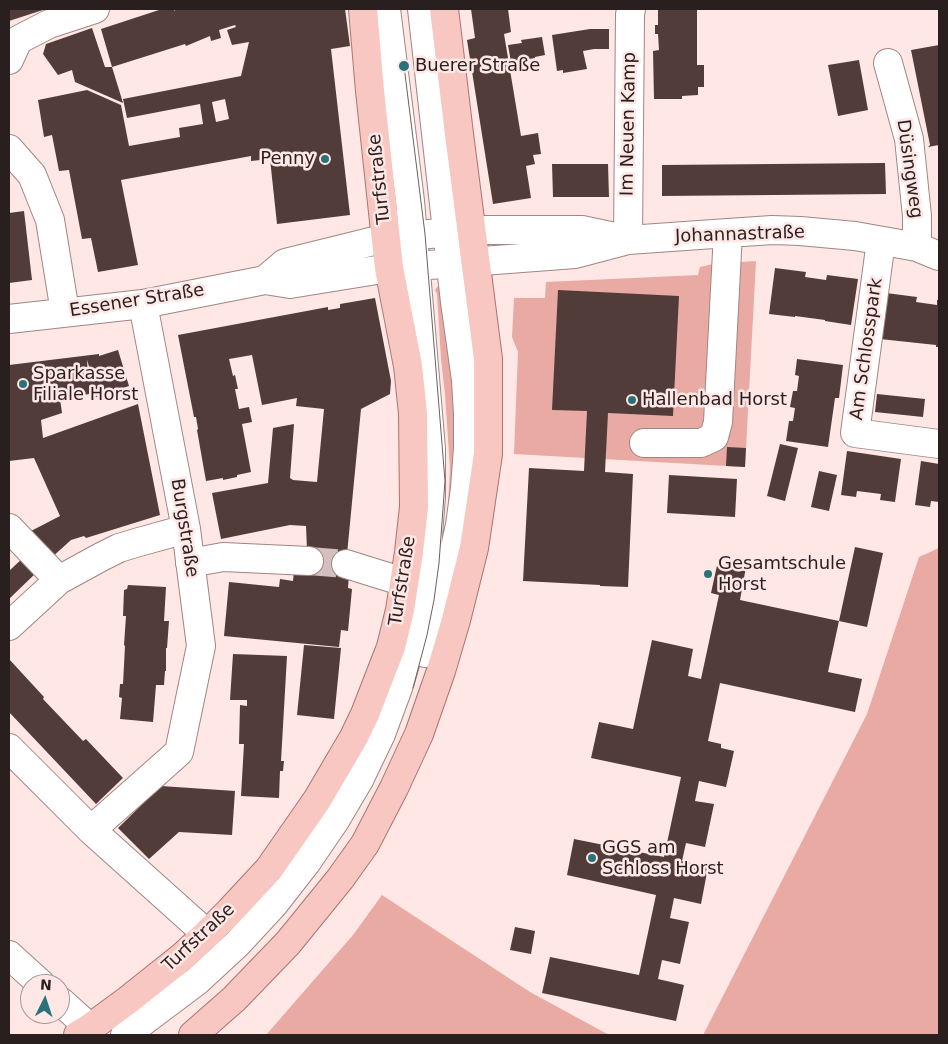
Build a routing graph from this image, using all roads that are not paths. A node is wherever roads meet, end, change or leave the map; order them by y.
1 (95, 9) edge
2 (363, 9) edge
3 (386, 9) edge
4 (422, 9) edge
5 (444, 9) edge
6 (631, 9) edge
7 (9, 60) edge
8 (888, 63) dead end
9 (9, 149) edge
10 (460, 231) junction
11 (728, 233) junction
12 (413, 235) junction
13 (386, 238) junction
14 (628, 240) junction
15 (881, 241) junction
16 (928, 251) edge
17 (464, 262) junction
18 (402, 267) junction
19 (265, 280) junction
20 (142, 304) junction
21 (65, 312) junction
22 (9, 319) edge
23 (644, 443) dead end
24 (939, 444) edge
25 (9, 528) edge
26 (186, 529) junction
27 (309, 561) tunnel mouth
28 (190, 563) junction
29 (346, 564) tunnel mouth
30 (59, 580) junction
31 (404, 582) junction
32 (9, 626) edge
33 (9, 748) edge
34 (91, 830) junction
35 (207, 934) junction
36 (9, 955) edge
37 (30, 974) edge
38 (70, 1014) edge
39 (84, 1032) edge
40 (125, 1035) edge
41 (154, 1035) edge
42 (193, 1035) edge

1 - 7 street
2 - 13 main road, Turfstraße
3 - 12 street
4 - 10 street
5 - 10 main road
6 - 14 street, Im Neuen Kamp
8 - 16 street, Düsingweg
9 - 21 street
10 - 12 street, Johannastraße
10 - 14 street, Johannastraße
10 - 17 main road
11 - 14 street, Johannastraße
11 - 15 street, Johannastraße
11 - 23 street
12 - 13 street, Johannastraße
12 - 18 street
13 - 18 main road, Turfstraße
13 - 19 street
14 - 17 street, Johannastraße
15 - 16 street, Johannastraße
15 - 24 street, Am Schlosspark
17 - 18 street, Johannastraße
17 - 41 street
17 - 42 main road
18 - 19 street, Essener Straße
18 - 31 main road, Turfstraße
18 - 40 street
19 - 20 street, Essener Straße
20 - 21 street, Essener Straße
20 - 26 street, Burgstraße
21 - 22 street, Essener Straße
25 - 30 street
26 - 28 street, Burgstraße
26 - 30 street
27 - 28 street
28 - 34 street, Burgstraße
29 - 31 street
30 - 32 street
31 - 35 main road, Turfstraße
33 - 34 street
34 - 35 street
35 - 39 main road, Turfstraße
36 - 37 street
38 - 39 street

